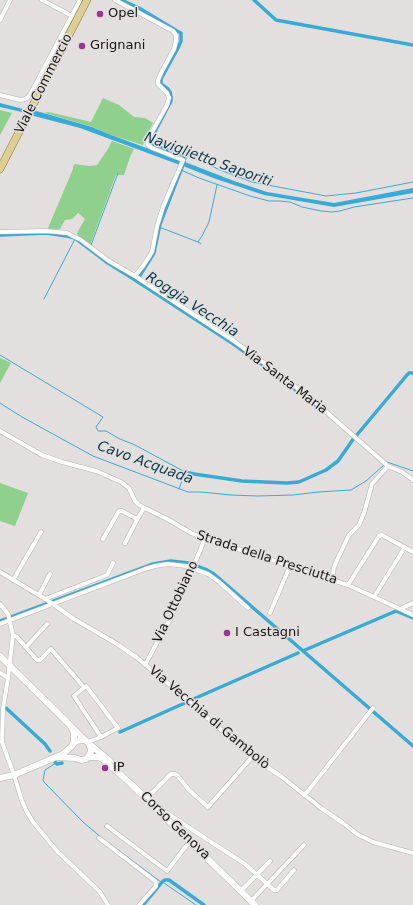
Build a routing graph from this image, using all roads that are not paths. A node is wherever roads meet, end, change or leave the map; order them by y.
1 (10, 0) edge
2 (42, 0) edge
3 (80, 0) edge
4 (87, 0) edge
5 (115, 0) edge
6 (72, 16) junction
7 (0, 20) edge
8 (44, 69) junction
9 (46, 81) junction
10 (0, 95) edge
11 (0, 169) edge
12 (0, 232) edge
13 (137, 278) junction
14 (0, 431) edge
15 (388, 466) junction
16 (413, 480) edge
17 (144, 508) junction
18 (138, 518) junction
19 (41, 532) dead end
20 (205, 538) junction
21 (103, 539) dead end
22 (125, 543) dead end
23 (405, 548) junction
24 (413, 552) edge
25 (112, 563) dead end
26 (194, 566) junction
27 (290, 566) junction
28 (0, 572) edge
29 (50, 574) dead end
30 (13, 580) junction
31 (332, 580) junction
32 (348, 585) junction
33 (39, 595) junction
34 (374, 597) junction
35 (49, 602) junction
36 (413, 603) edge
37 (0, 604) edge
38 (248, 608) dead end
39 (400, 609) junction
40 (270, 614) dead end
41 (413, 615) edge
42 (9, 620) junction
43 (0, 624) edge
44 (47, 624) dead end
45 (13, 635) junction
46 (26, 648) junction
47 (0, 656) edge
48 (145, 665) junction
49 (10, 666) junction
50 (0, 672) edge
51 (8, 678) junction
52 (82, 685) dead end
53 (2, 708) edge
54 (374, 708) dead end
55 (70, 725) junction
56 (100, 737) junction
57 (88, 742) junction
58 (72, 745) junction
59 (54, 757) junction
60 (88, 757) junction
61 (252, 757) junction
62 (75, 758) junction
63 (14, 775) junction
64 (0, 778) edge
65 (131, 784) junction
66 (304, 795) junction
67 (146, 799) junction
68 (153, 806) junction
69 (107, 826) dead end
70 (99, 838) dead end
71 (190, 841) junction
72 (304, 845) dead end
73 (413, 853) edge
74 (270, 861) dead end
75 (294, 870) dead end
76 (258, 874) junction
77 (268, 884) junction
78 (241, 891) junction
79 (253, 903) edge
80 (108, 905) edge
81 (139, 905) edge

1 - 7 street
2 - 6 street
3 - 6 street
4 - 9 main road, Viale Commercio
5 - 13 street
6 - 8 street
8 - 9 main road
8 - 10 street
9 - 11 main road, Viale Commercio
12 - 13 street, Via Santa Maria
13 - 15 street, Via Santa Maria
14 - 17 street, Strada della Presciutta
15 - 16 street, Via Santa Maria
15 - 31 street
17 - 18 street
17 - 20 street, Strada della Presciutta
18 - 21 street
18 - 22 street
19 - 30 street
20 - 26 street, Via Ottobiano
20 - 27 street, Strada della Presciutta
23 - 24 street
23 - 32 street
23 - 34 street
25 - 35 street
26 - 35 street
26 - 38 street
26 - 48 street, Via Ottobiano
27 - 31 street, Strada della Presciutta
27 - 40 street
28 - 30 street, Via Vecchia di Gambolò
29 - 33 street
30 - 33 street, Via Vecchia di Gambolò
31 - 32 street, Strada della Presciutta
32 - 34 street, Strada della Presciutta
33 - 35 street, Via Vecchia di Gambolò
34 - 39 street, Strada della Presciutta
35 - 42 street
35 - 48 street, Via Vecchia di Gambolò
36 - 39 street
37 - 42 street
39 - 41 street, Strada della Presciutta
42 - 43 street
42 - 45 street
44 - 46 street
45 - 46 street
45 - 49 street
46 - 52 street
47 - 49 main road
48 - 61 street, Via Vecchia di Gambolò
49 - 51 street
49 - 55 main road
50 - 51 street
51 - 53 street
53 - 63 street
54 - 66 street
55 - 57 main road
55 - 58 main road
56 - 56 street
56 - 57 street
57 - 58 main road
57 - 60 main road
57 - 65 main road
58 - 59 main road
58 - 62 main road
59 - 62 main road
59 - 63 main road
60 - 62 main road
60 - 65 main road, Corso Genova
61 - 66 street, Via Vecchia di Gambolò
61 - 67 street
63 - 64 main road
63 - 80 street
65 - 67 main road, Corso Genova
66 - 73 street, Via Vecchia di Gambolò
67 - 68 main road, Corso Genova
68 - 71 main road, Corso Genova
68 - 76 street
69 - 71 street
70 - 81 street
71 - 78 main road, Corso Genova
72 - 77 street
74 - 76 street
75 - 77 street
76 - 77 street
76 - 78 street
77 - 79 street
78 - 79 main road, Corso Genova

